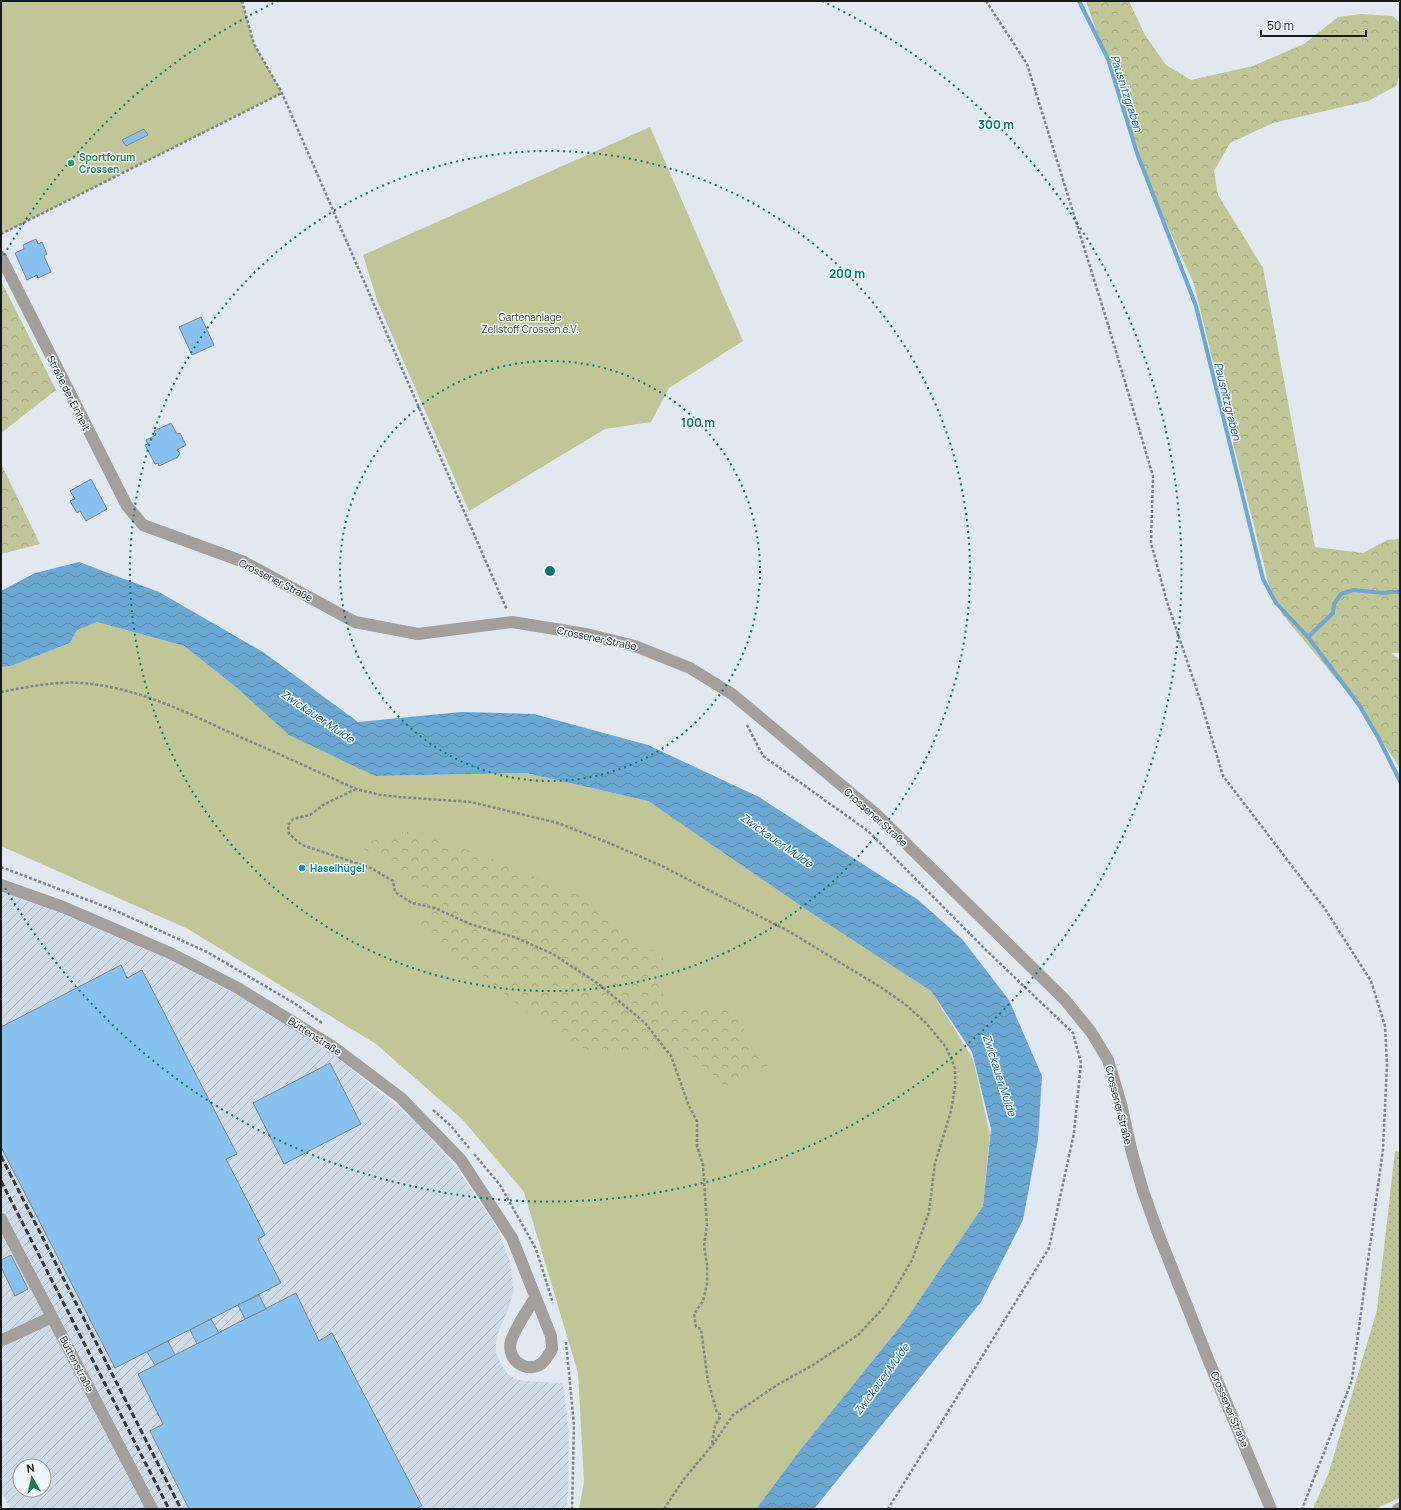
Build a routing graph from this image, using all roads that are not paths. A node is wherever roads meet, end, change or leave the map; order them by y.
1 (1, 257) edge
2 (143, 525) joint
3 (1, 885) edge
4 (2, 1224) edge
5 (535, 1298) junction
6 (52, 1317) junction
7 (1, 1340) edge
8 (152, 1509) edge
9 (1271, 1509) edge

1 - 2 street, Straße der Einheit
2 - 9 street, Crossener Straße
3 - 5 street, Büttenstraße
4 - 6 street, Büttenstraße
5 - 5 street, Büttenstraße
6 - 7 street
6 - 8 street, Büttenstraße

